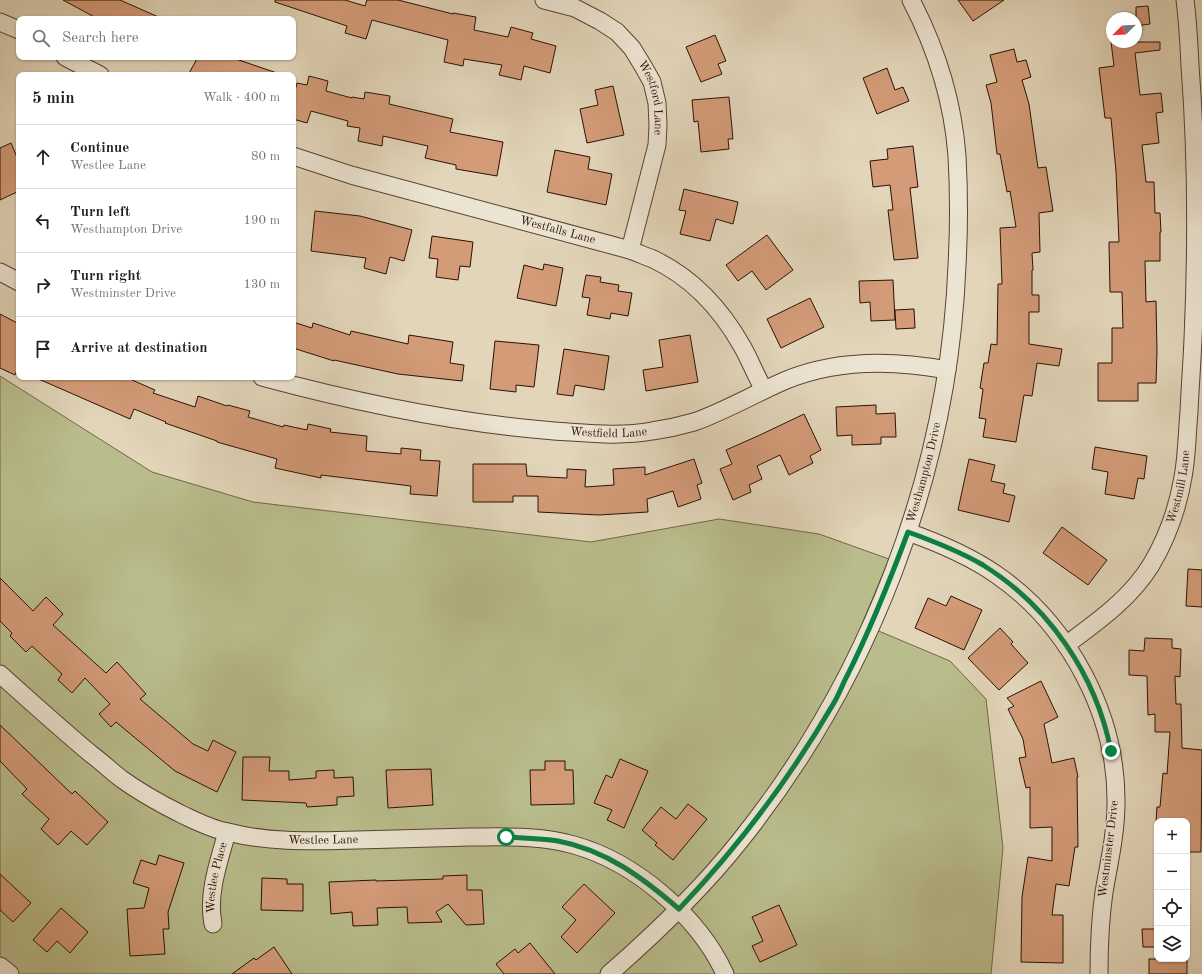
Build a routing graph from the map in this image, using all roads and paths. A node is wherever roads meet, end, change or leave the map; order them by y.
1 (544, 0) edge
2 (911, 0) edge
3 (1185, 0) edge
4 (0, 22) edge
5 (16, 29) edge
6 (71, 60) edge
7 (94, 72) edge
8 (1198, 141) edge
9 (296, 157) edge
10 (630, 250) junction
11 (0, 272) edge
12 (16, 280) edge
13 (1197, 359) edge
14 (947, 370) junction
15 (273, 380) edge
16 (764, 390) junction
17 (908, 532) junction
18 (1066, 645) junction
19 (0, 674) edge
20 (226, 832) junction
21 (679, 909) junction
22 (213, 924) dead end
23 (0, 966) edge
24 (10, 974) edge
25 (609, 974) edge
26 (725, 974) edge
27 (1099, 974) edge

1 - 10 street, Westford Lane
2 - 14 street, Westhampton Drive
3 - 8 street, Westmill Lane
4 - 5 street
6 - 7 street
8 - 13 street, Westmill Lane
9 - 10 street, Westfalls Lane
10 - 16 street, Westfalls Lane
11 - 12 street
13 - 18 street, Westmill Lane
14 - 16 street, Westfield Lane
14 - 17 street, Westhampton Drive
15 - 16 street, Westfield Lane
17 - 18 street, Westminster Drive
17 - 21 street, Westhampton Drive
18 - 27 street, Westminster Drive
19 - 20 street, Westlee Lane
20 - 21 street, Westlee Lane
20 - 22 street, Westlee Place
21 - 25 street, Westhampton Drive
21 - 26 street, Westlee Lane
23 - 24 street

